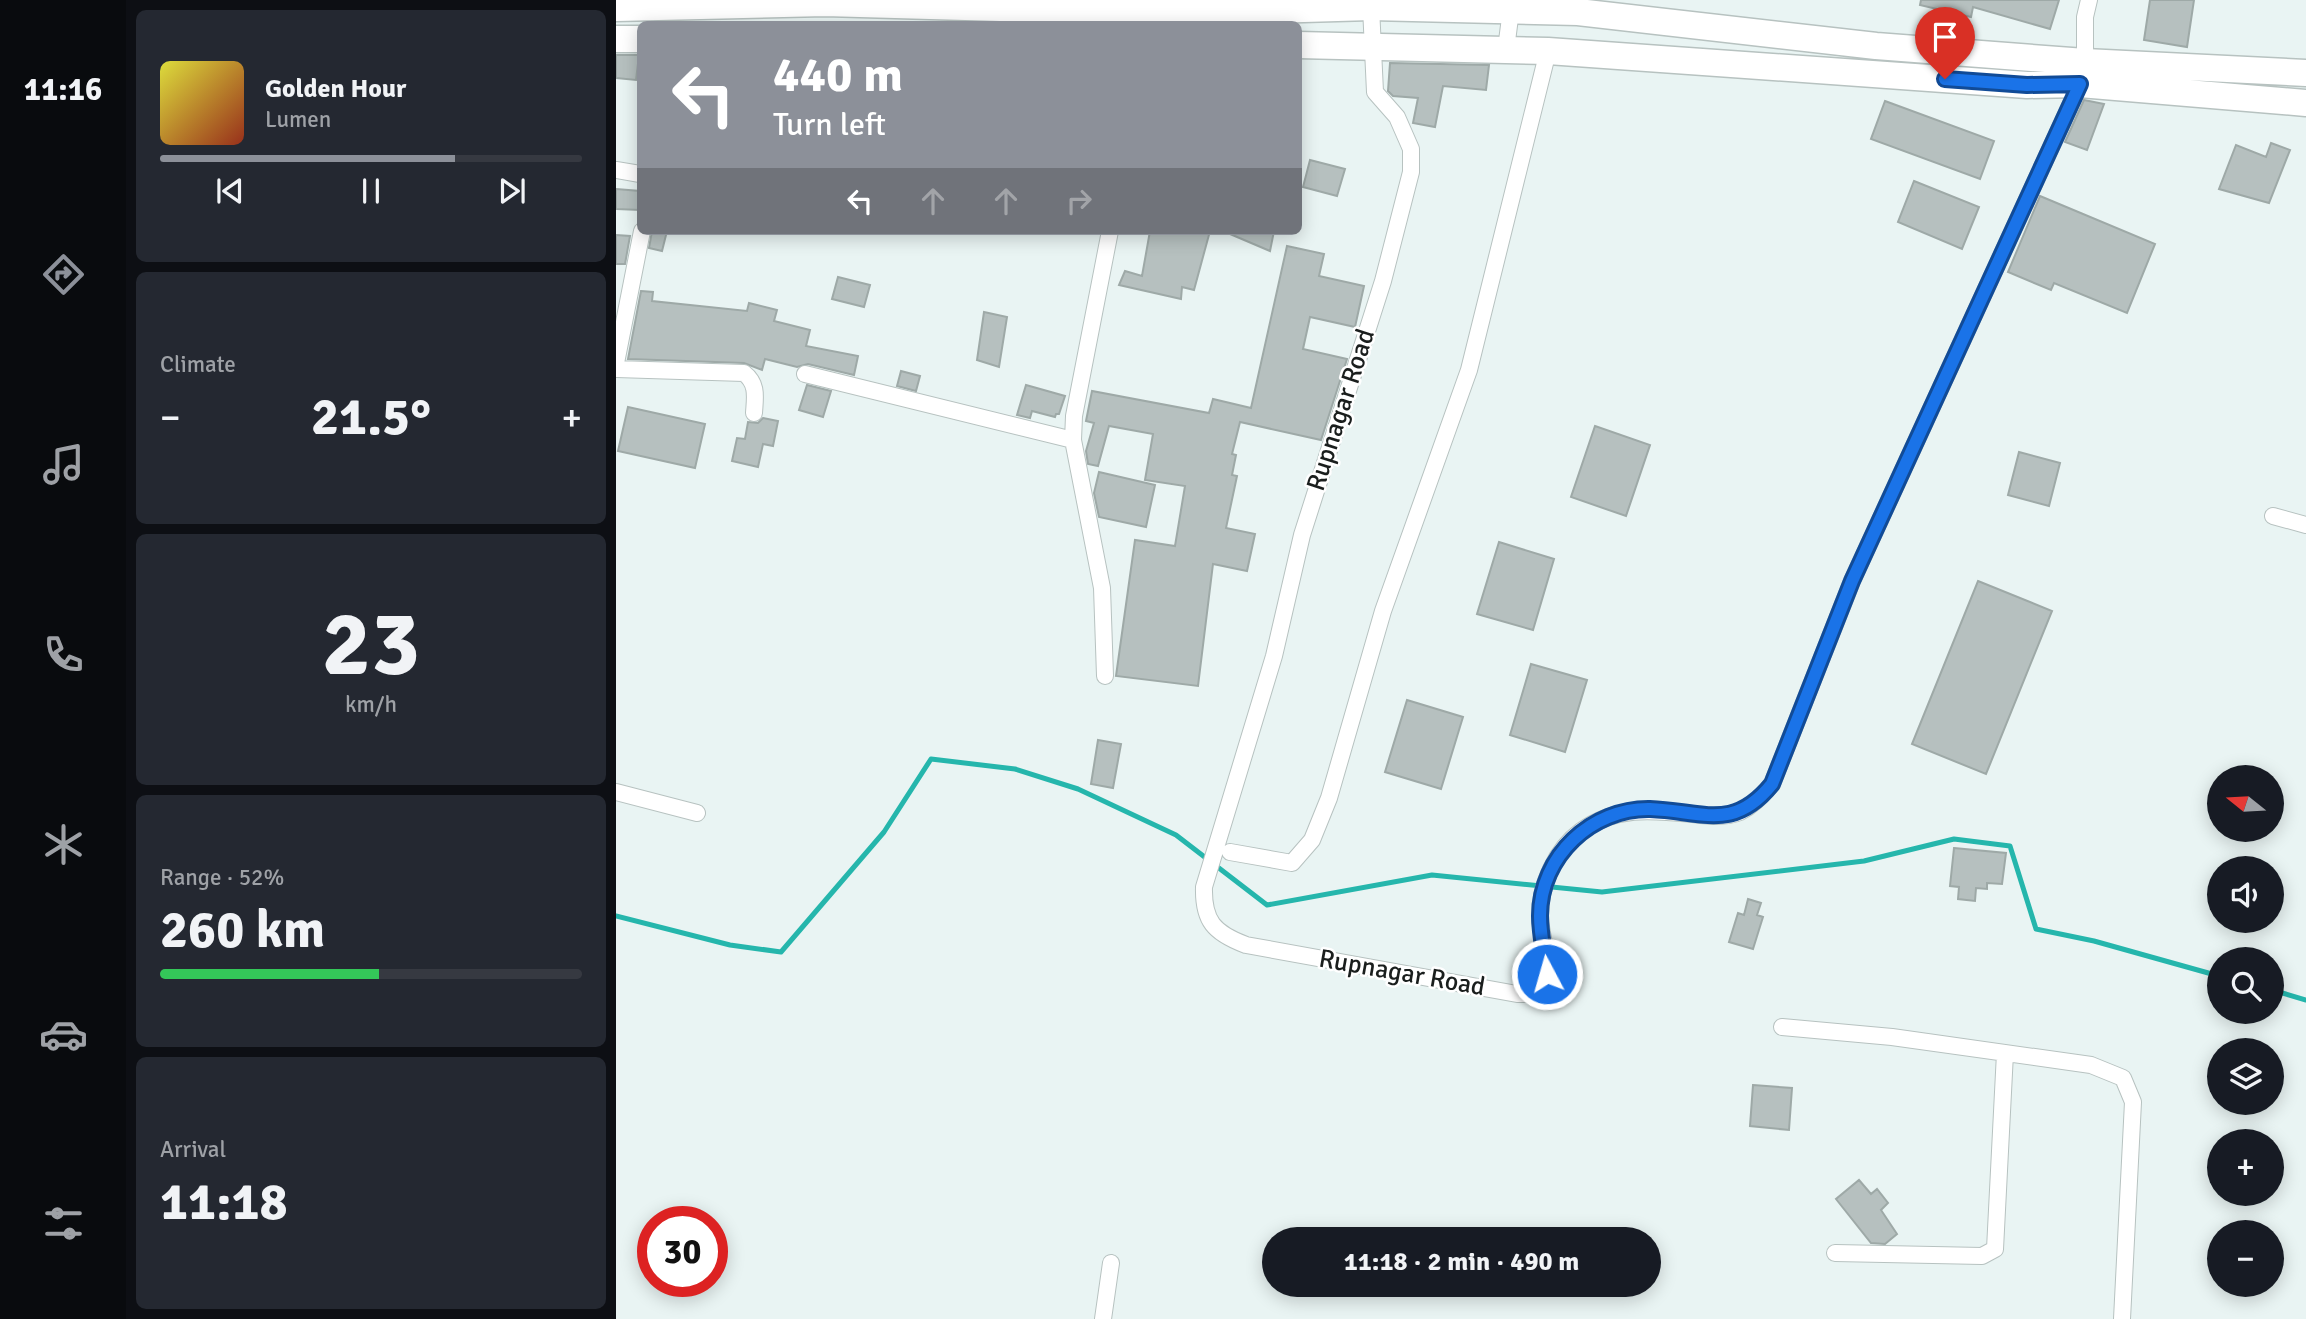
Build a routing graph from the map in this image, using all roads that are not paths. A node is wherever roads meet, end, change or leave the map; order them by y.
1 (2090, 0) edge
2 (1511, 6) edge
3 (1371, 7) junction
4 (616, 8) edge
5 (692, 15) edge
6 (1147, 18) edge
7 (616, 38) edge
8 (637, 39) edge
9 (1302, 45) edge
10 (1371, 48) junction
11 (1506, 49) junction
12 (1548, 51) junction
13 (2082, 73) junction
14 (2306, 73) edge
15 (2306, 103) edge
16 (616, 170) edge
17 (637, 174) edge
18 (641, 235) edge
19 (1109, 235) edge
20 (616, 363) edge
21 (616, 369) edge
22 (805, 374) dead end
23 (754, 412) dead end
24 (1073, 440) junction
25 (2273, 516) dead end
26 (2306, 525) edge
27 (1105, 676) dead end
28 (616, 792) edge
29 (697, 813) dead end
30 (1223, 851) junction
31 (1782, 1027) dead end
32 (2005, 1053) junction
33 (1835, 1253) dead end
34 (1111, 1263) dead end
35 (1103, 1319) edge
36 (2122, 1319) edge

1 - 13 street
2 - 3 main road
2 - 11 street
2 - 13 main road
3 - 6 main road
3 - 10 street, Rupnagar Road
4 - 5 main road
5 - 6 main road
7 - 8 main road
9 - 10 main road
10 - 11 main road
10 - 30 street, Rupnagar Road
11 - 12 main road
12 - 13 main road
12 - 30 street
13 - 14 main road
13 - 15 main road
13 - 30 street, Rupnagar Road
16 - 17 street
18 - 20 street
19 - 24 street
21 - 23 street
22 - 24 street
24 - 27 street
25 - 26 street
28 - 29 street
31 - 32 street
32 - 33 street
32 - 36 street
34 - 35 street

